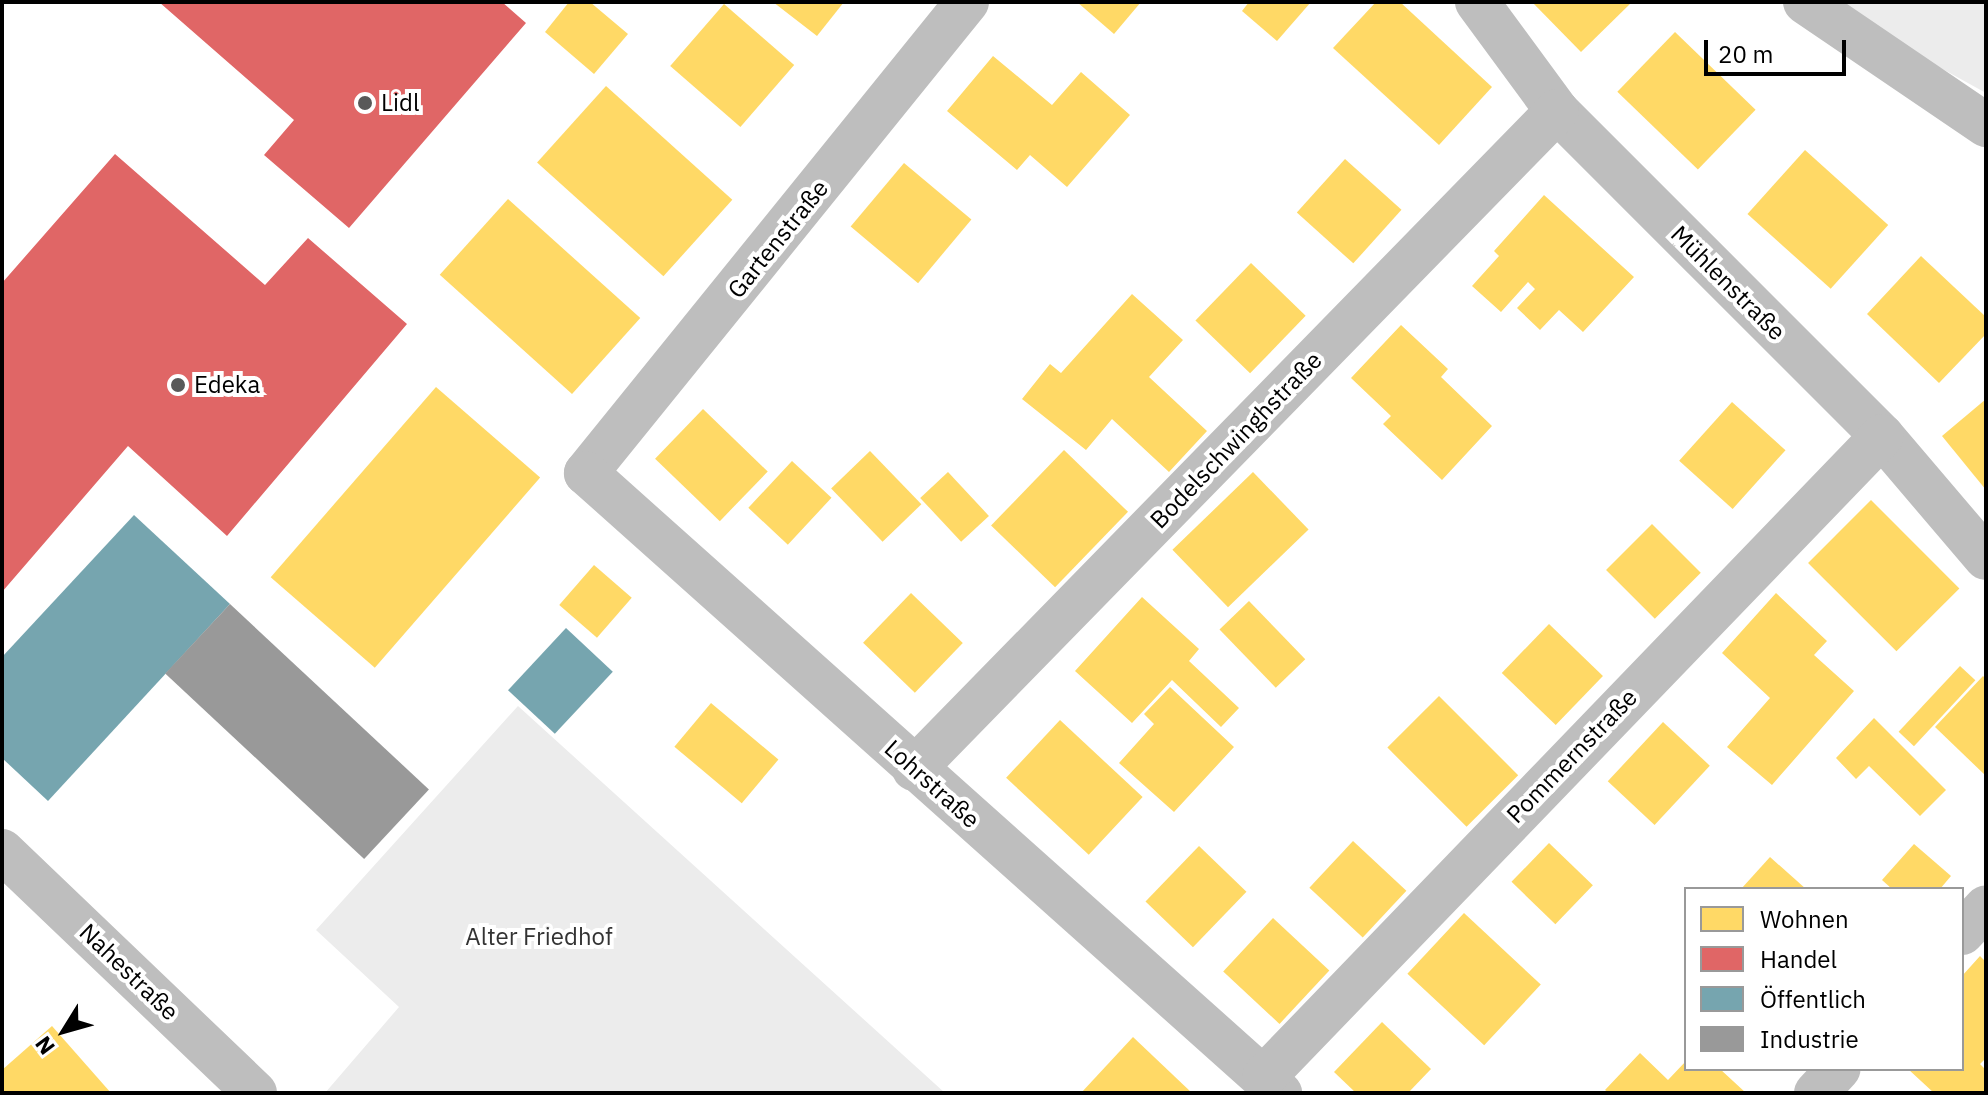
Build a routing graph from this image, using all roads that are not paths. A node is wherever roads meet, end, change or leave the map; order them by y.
1 (967, 2) edge
2 (1477, 2) edge
3 (1805, 2) edge
4 (1557, 111) junction
5 (1986, 125) edge
6 (1882, 436) junction
7 (586, 473) joint
8 (1986, 558) edge
9 (914, 769) junction
10 (2, 851) edge
11 (1986, 907) edge
12 (1964, 931) edge
13 (1836, 1071) edge
14 (1272, 1085) edge
15 (255, 1093) edge
16 (1816, 1093) edge

1 - 7 street, Gartenstraße
2 - 4 street, Mühlenstraße
3 - 5 street
4 - 6 street, Mühlenstraße
4 - 9 street, Bodelschwinghstraße
6 - 8 street, Mühlenstraße
6 - 14 street, Pommernstraße
7 - 9 street, Lohrstraße
9 - 14 street, Lohrstraße
10 - 15 street, Nahestraße
11 - 12 street
13 - 16 street

